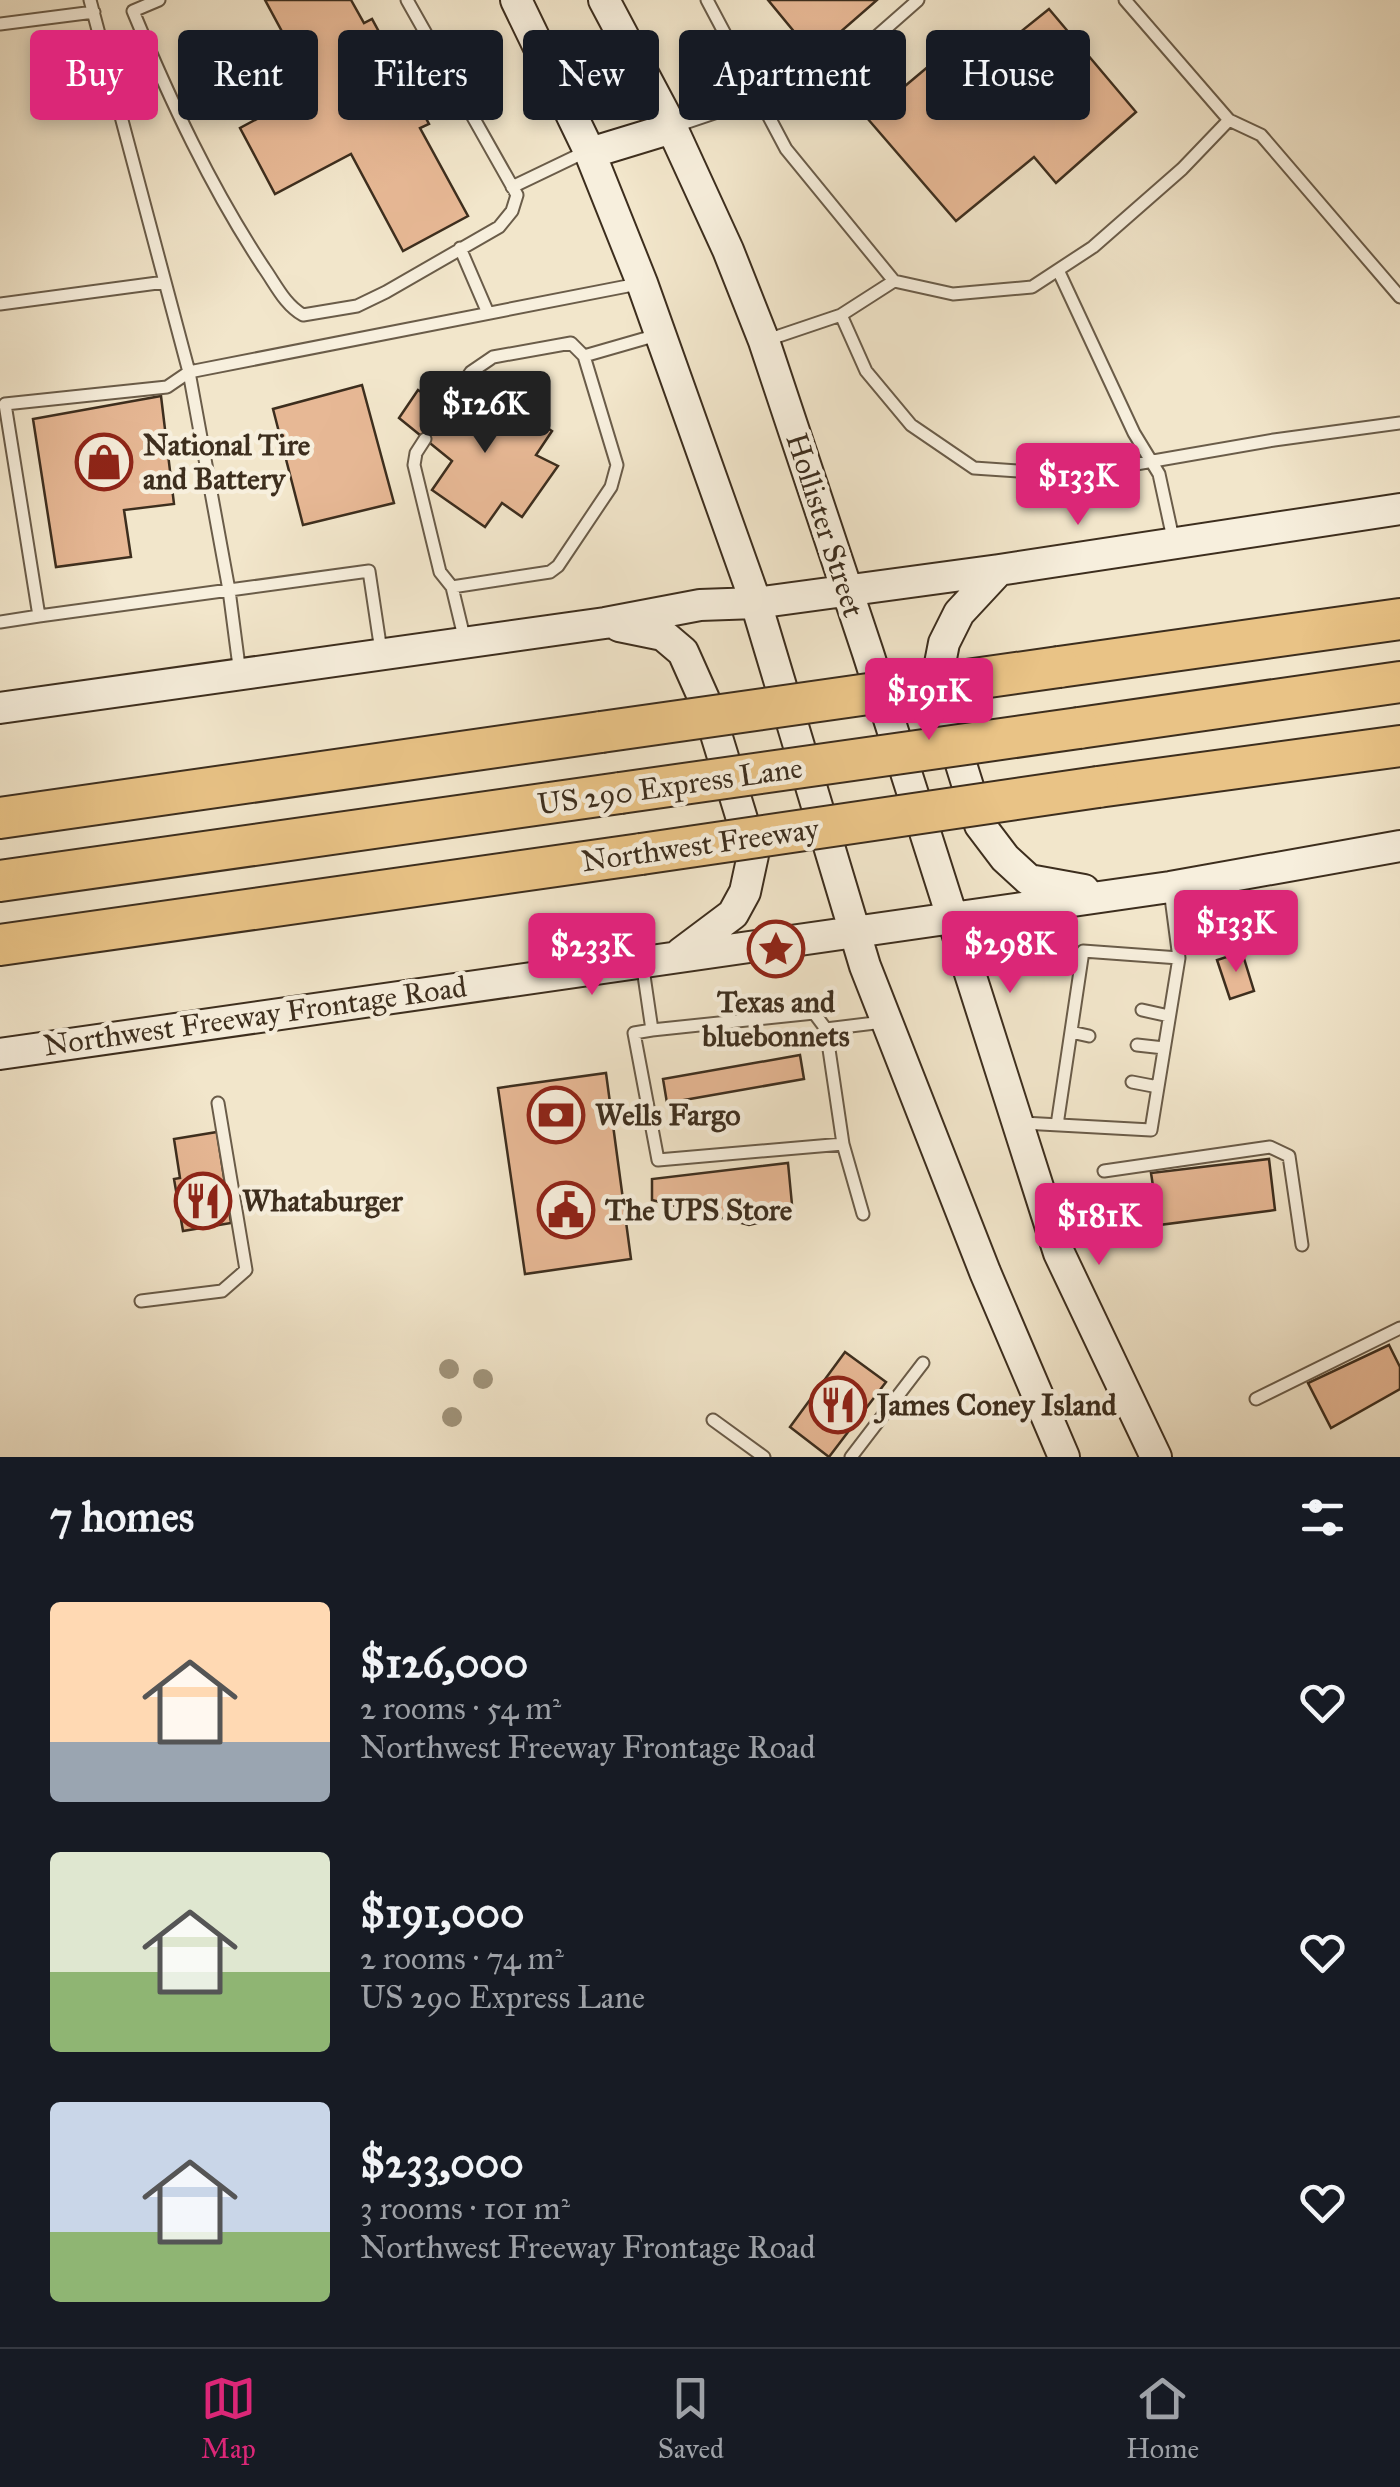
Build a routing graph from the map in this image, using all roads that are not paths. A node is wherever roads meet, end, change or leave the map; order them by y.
1 (159, 0) edge
2 (407, 0) edge
3 (516, 0) edge
4 (604, 0) edge
5 (707, 0) edge
6 (918, 0) edge
7 (1125, 0) edge
8 (92, 6) edge
9 (0, 24) edge
10 (723, 30) edge
11 (884, 30) edge
12 (695, 120) edge
13 (770, 120) edge
14 (1229, 120) junction
15 (672, 128) junction
16 (590, 152) junction
17 (512, 186) junction
18 (460, 248) junction
19 (1058, 270) junction
20 (894, 280) junction
21 (165, 282) junction
22 (642, 284) junction
23 (1400, 298) edge
24 (0, 304) edge
25 (488, 314) junction
26 (841, 315) junction
27 (660, 334) junction
28 (764, 341) junction
29 (584, 356) junction
30 (189, 372) junction
31 (446, 408) dead end
32 (1400, 422) edge
33 (425, 439) dead end
34 (1152, 460) junction
35 (1400, 509) edge
36 (1174, 543) junction
37 (1000, 570) junction
38 (452, 586) junction
39 (846, 589) junction
40 (229, 590) junction
41 (756, 602) junction
42 (39, 616) junction
43 (1400, 619) edge
44 (0, 622) edge
45 (605, 623) junction
46 (465, 642) junction
47 (381, 653) junction
48 (240, 674) junction
49 (1400, 682) edge
50 (0, 708) edge
51 (1400, 746) edge
52 (0, 818) edge
53 (1400, 846) edge
54 (0, 881) edge
55 (1170, 887) junction
56 (1108, 894) junction
57 (953, 917) junction
58 (853, 933) junction
59 (0, 945) edge
60 (679, 955) junction
61 (1179, 958) junction
62 (641, 961) junction
63 (1076, 998) junction
64 (1092, 1001) dead end
65 (1142, 1010) dead end
66 (1170, 1016) junction
67 (887, 1022) junction
68 (652, 1030) junction
69 (826, 1030) junction
70 (1071, 1032) junction
71 (1089, 1036) dead end
72 (1137, 1045) dead end
73 (1164, 1048) junction
74 (0, 1054) edge
75 (1066, 1068) junction
76 (1082, 1071) dead end
77 (1132, 1082) dead end
78 (1158, 1087) junction
79 (218, 1103) dead end
80 (1018, 1123) junction
81 (1057, 1125) junction
82 (844, 1144) junction
83 (1104, 1170) dead end
84 (863, 1214) dead end
85 (1302, 1245) dead end
86 (141, 1301) dead end
87 (1400, 1328) edge
88 (923, 1364) dead end
89 (1256, 1399) dead end
90 (712, 1420) dead end
91 (764, 1457) edge
92 (851, 1457) edge
93 (1064, 1457) edge
94 (1156, 1457) edge

1 - 18 lane
2 - 17 lane
3 - 16 main road
4 - 15 main road, Hollister Street
5 - 10 lane
6 - 11 lane
7 - 14 lane
8 - 9 lane
8 - 21 lane
12 - 15 lane
13 - 20 lane
14 - 19 lane
14 - 23 lane
15 - 16 main road
15 - 28 main road, Hollister Street
16 - 17 lane
16 - 22 main road
17 - 18 lane
18 - 25 lane
19 - 20 lane
19 - 34 lane
20 - 26 lane
21 - 24 lane
21 - 30 lane
22 - 25 lane
22 - 27 main road
25 - 30 lane
26 - 28 lane
26 - 34 lane
27 - 29 lane
27 - 41 main road
28 - 39 main road, Hollister Street
29 - 31 lane
29 - 38 lane
30 - 40 lane
30 - 42 lane
32 - 34 lane
33 - 38 lane
34 - 36 lane
35 - 36 main road
36 - 37 main road
37 - 39 main road
37 - 56 main road
38 - 46 lane
39 - 41 main road
39 - 57 main road, Hollister Street
40 - 42 lane
40 - 47 lane
40 - 48 lane
41 - 45 main road
41 - 58 main road
42 - 44 lane
43 - 52 highway, bridge
45 - 46 main road
45 - 60 main road
46 - 47 main road
47 - 48 main road
48 - 50 main road
49 - 54 highway, US 290 Express Lane, bridge
51 - 59 highway, Northwest Freeway, bridge
53 - 55 main road, Northwest Freeway Frontage Road
55 - 56 main road, Northwest Freeway Frontage Road
55 - 61 lane
56 - 57 main road, Northwest Freeway Frontage Road
57 - 58 main road, Northwest Freeway Frontage Road
57 - 80 main road, Hollister Street
58 - 60 main road, Northwest Freeway Frontage Road
58 - 67 main road
60 - 62 main road, Northwest Freeway Frontage Road
61 - 63 lane
61 - 66 lane
62 - 68 lane
62 - 74 main road, Northwest Freeway Frontage Road
63 - 64 lane
63 - 70 lane
65 - 66 lane
66 - 73 lane
67 - 69 lane
67 - 93 main road
68 - 69 lane
68 - 82 lane
69 - 82 lane
70 - 71 lane
70 - 75 lane
72 - 73 lane
73 - 78 lane
75 - 76 lane
75 - 81 lane
77 - 78 lane
78 - 81 lane
79 - 86 lane
80 - 81 lane
80 - 94 main road, Hollister Street
82 - 84 lane
83 - 85 lane
87 - 89 lane
88 - 92 lane
90 - 91 lane

